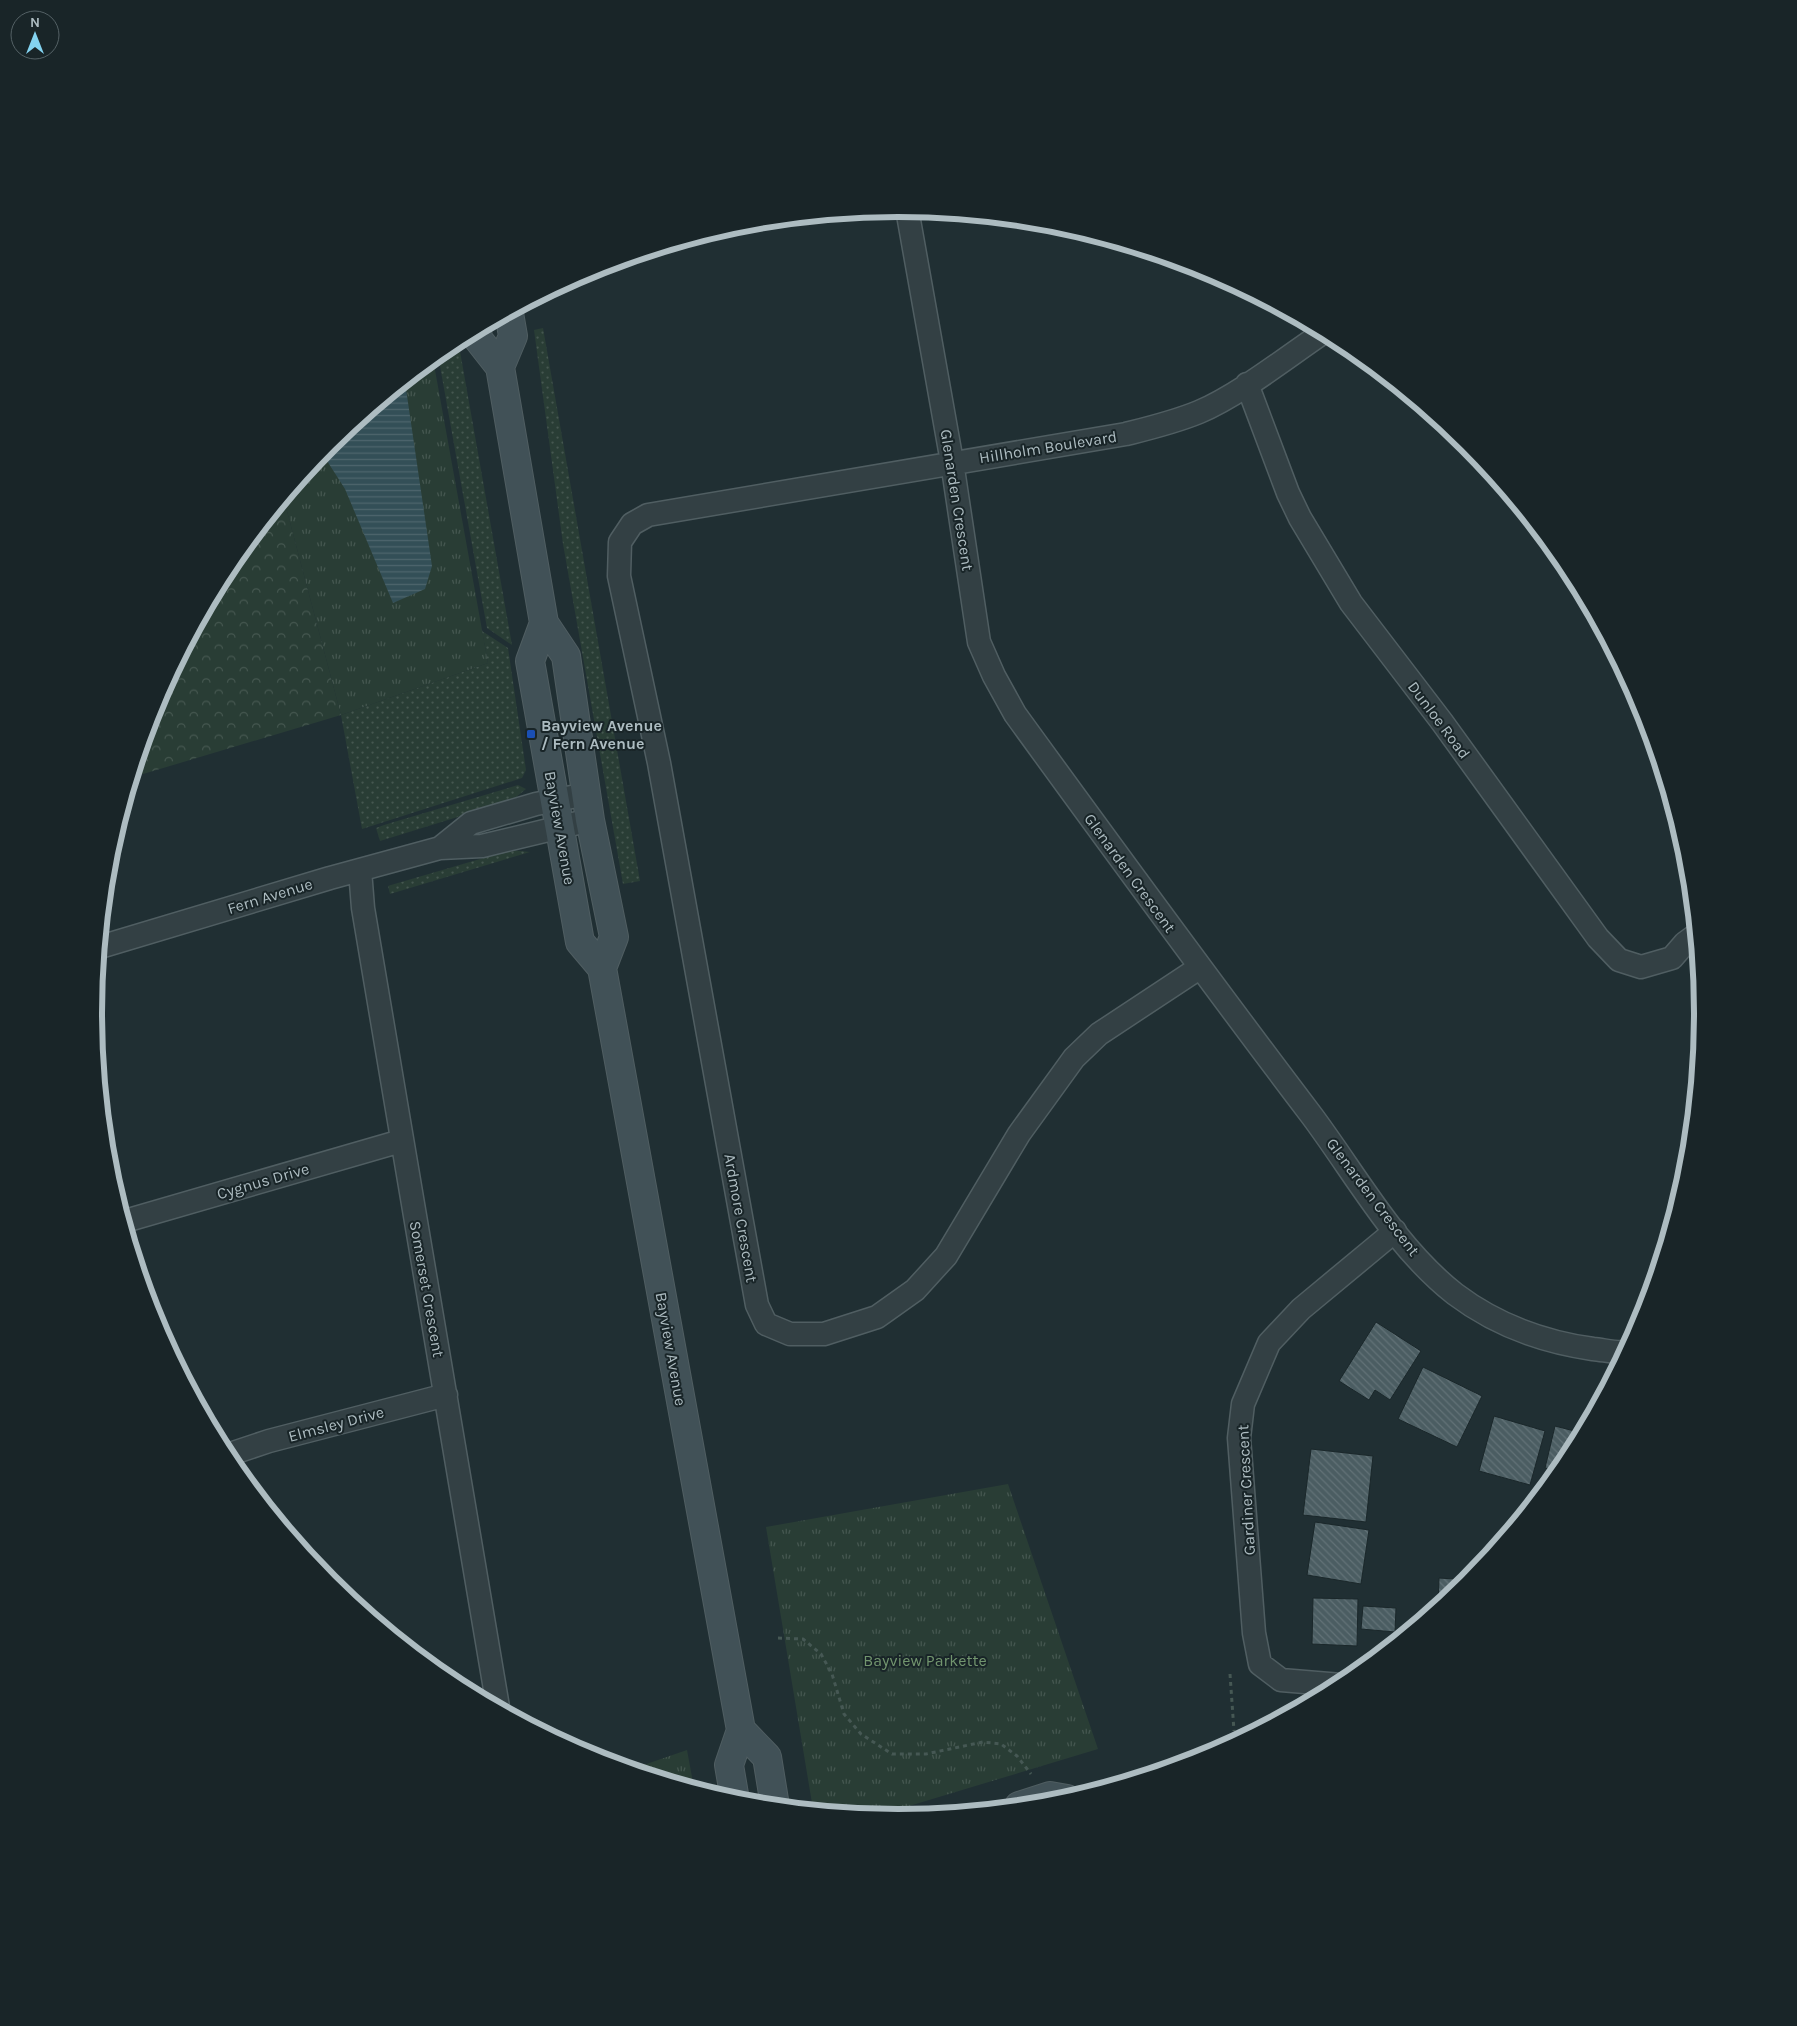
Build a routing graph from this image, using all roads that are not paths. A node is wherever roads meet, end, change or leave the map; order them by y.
1 (908, 217) edge
2 (510, 319) edge
3 (1317, 337) edge
4 (478, 338) edge
5 (500, 367) junction
6 (1247, 384) junction
7 (952, 462) junction
8 (632, 524) joint
9 (544, 623) junction
10 (589, 807) junction
11 (558, 813) junction
12 (360, 870) junction
13 (1691, 938) edge
14 (106, 945) edge
15 (602, 968) junction
16 (1199, 968) junction
17 (401, 1141) junction
18 (130, 1220) edge
19 (1395, 1231) junction
20 (1618, 1351) edge
21 (446, 1395) junction
22 (235, 1452) edge
23 (1326, 1684) edge
24 (497, 1700) edge
25 (740, 1730) junction
26 (734, 1792) edge
27 (774, 1799) edge

1 - 7 street, Glenarden Crescent
2 - 5 main road
3 - 6 street, Hillholm Boulevard
4 - 5 main road, Bayview Avenue
5 - 9 main road, Bayview Avenue
6 - 7 street, Hillholm Boulevard
6 - 13 street, Dunloe Road
7 - 8 street, Hillholm Boulevard
7 - 16 street, Glenarden Crescent
8 - 16 street, Ardmore Crescent
9 - 10 main road, Bayview Avenue
9 - 11 main road, Bayview Avenue
10 - 11 street, Fern Avenue
10 - 15 main road, Bayview Avenue
11 - 12 street, Fern Avenue
11 - 15 main road, Bayview Avenue
12 - 14 street, Fern Avenue
12 - 17 street, Somerset Crescent
15 - 25 main road, Bayview Avenue
16 - 19 street, Glenarden Crescent
17 - 18 street, Cygnus Drive
17 - 21 street, Somerset Crescent
19 - 20 street, Glenarden Crescent
19 - 23 street, Gardiner Crescent
21 - 22 street, Elmsley Drive
21 - 24 street, Somerset Crescent
25 - 26 main road, Bayview Avenue
25 - 27 main road

